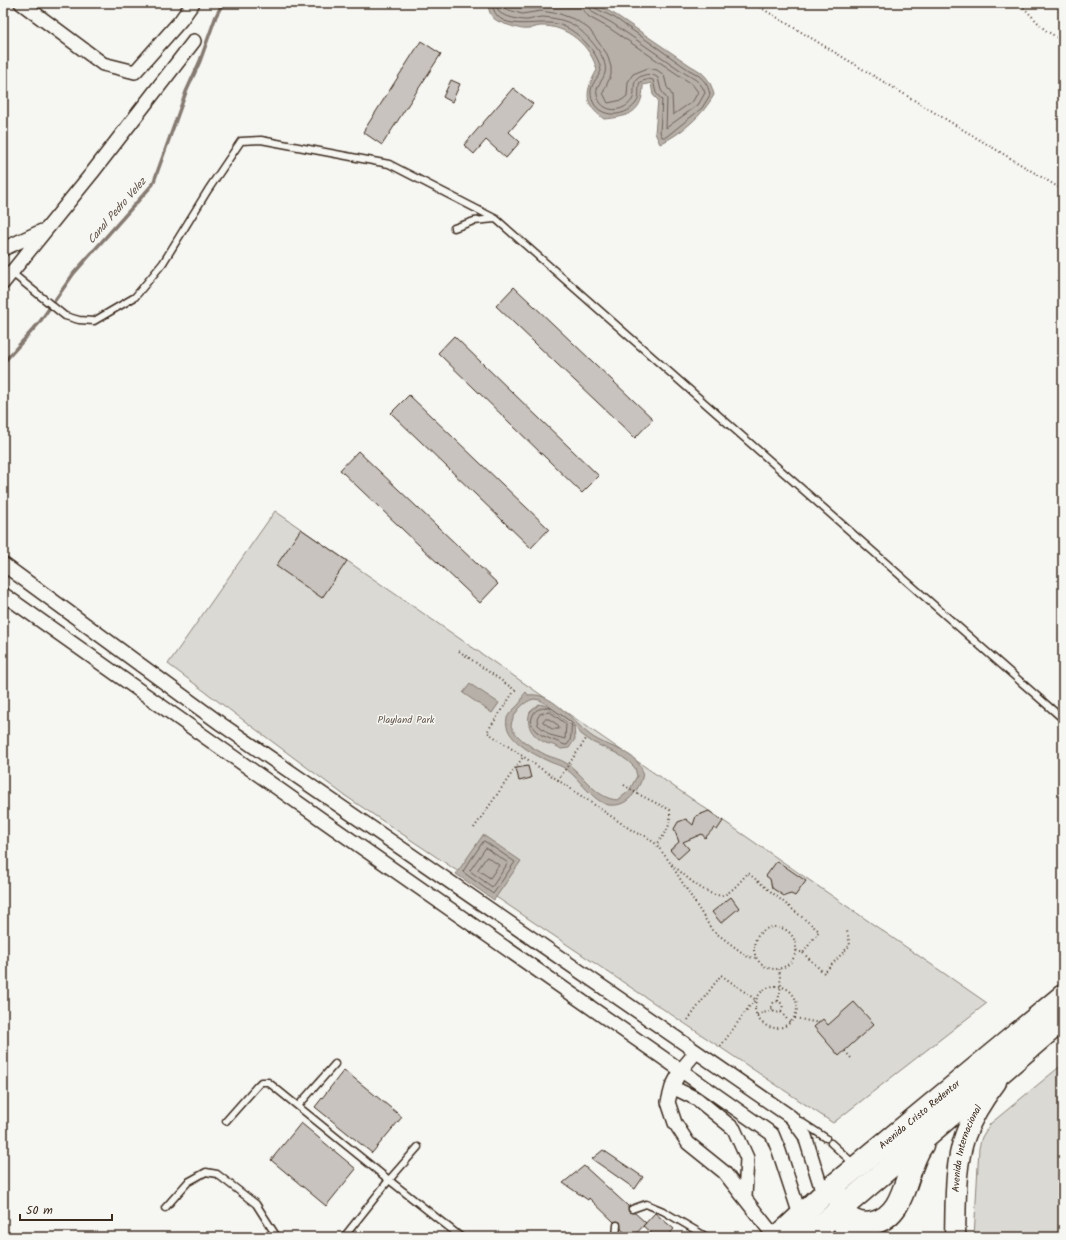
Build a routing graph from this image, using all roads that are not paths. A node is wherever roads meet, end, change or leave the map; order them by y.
1 (21, 3) edge
2 (193, 3) edge
3 (194, 41) dead end
4 (496, 219) junction
5 (454, 228) dead end
6 (46, 229) junction
7 (3, 249) edge
8 (8, 270) edge
9 (3, 283) edge
10 (3, 564) edge
11 (40, 591) junction
12 (3, 594) edge
13 (24, 609) junction
14 (68, 612) junction
15 (54, 629) junction
16 (1063, 719) edge
17 (1063, 996) edge
18 (1063, 1019) edge
19 (696, 1052) junction
20 (335, 1064) dead end
21 (1005, 1069) junction
22 (681, 1070) junction
23 (672, 1087) junction
24 (298, 1106) junction
25 (794, 1115) dead end
26 (226, 1121) dead end
27 (929, 1121) junction
28 (826, 1138) dead end
29 (831, 1143) dead end
30 (418, 1146) dead end
31 (857, 1166) junction
32 (389, 1180) junction
33 (825, 1192) junction
34 (745, 1197) junction
35 (165, 1208) dead end
36 (632, 1209) dead end
37 (840, 1211) junction
38 (800, 1215) junction
39 (617, 1225) dead end
40 (277, 1237) edge
41 (344, 1237) edge
42 (461, 1237) edge
43 (616, 1237) edge
44 (706, 1237) edge
45 (777, 1237) edge
46 (801, 1237) edge
47 (808, 1237) edge
48 (853, 1237) edge
49 (955, 1237) edge

1 - 2 street
3 - 6 street
4 - 5 lane
4 - 8 lane
4 - 16 lane
6 - 7 street
6 - 8 street
8 - 9 street
10 - 11 street
11 - 13 street
11 - 14 street
12 - 13 street
13 - 15 street
14 - 15 street
14 - 19 street
15 - 22 street
17 - 27 highway, Avenida Cristo Redentor
18 - 21 highway, Avenida Cristo Redentor
19 - 22 street
19 - 33 street
20 - 24 lane
21 - 27 highway, Avenida Cristo Redentor
21 - 49 main road, Avenida Internacional
22 - 23 street
22 - 38 street
23 - 34 street
23 - 34 street
24 - 26 lane
24 - 32 lane
25 - 28 lane
27 - 31 highway, Avenida Cristo Redentor
27 - 37 highway
27 - 37 highway
29 - 31 lane
30 - 32 lane
31 - 33 highway, Avenida Cristo Redentor
32 - 41 lane
32 - 42 lane
33 - 38 highway, Avenida Cristo Redentor
33 - 46 highway
34 - 45 street
35 - 40 lane
36 - 44 lane
37 - 47 highway
37 - 48 highway
38 - 45 highway, Avenida Cristo Redentor
39 - 43 lane

